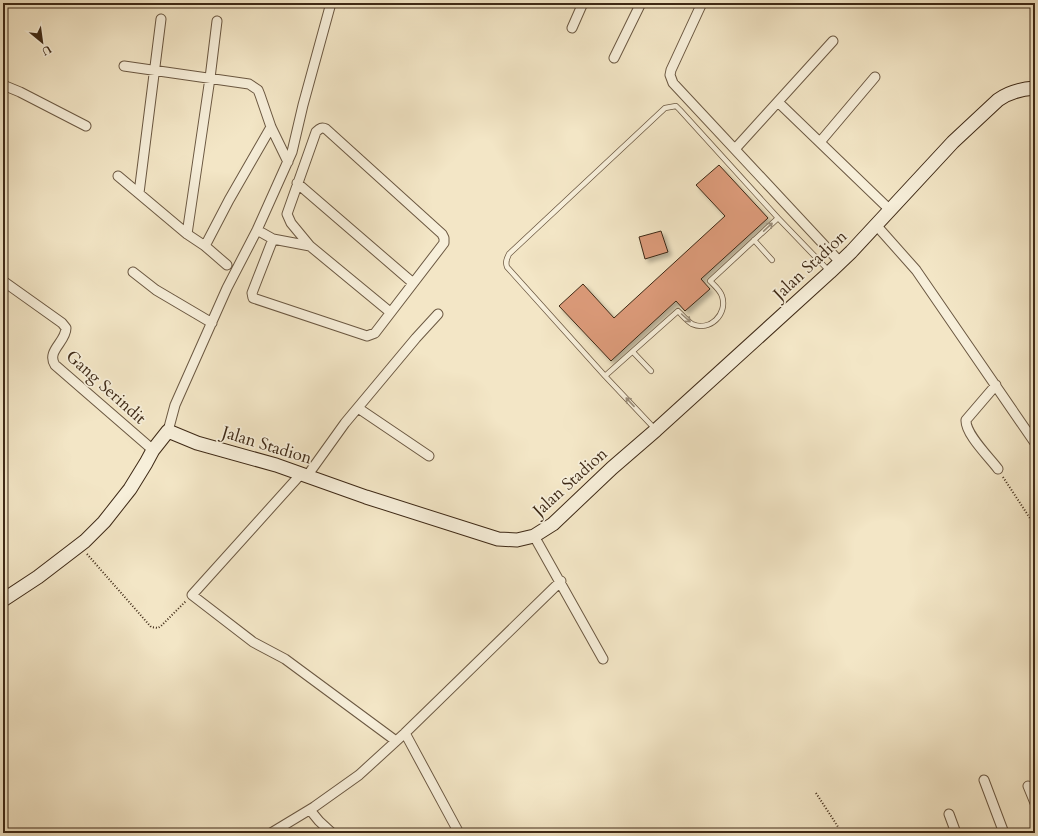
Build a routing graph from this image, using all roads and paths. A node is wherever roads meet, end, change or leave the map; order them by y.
1 (331, 3) edge
2 (583, 3) edge
3 (641, 3) edge
4 (702, 3) edge
5 (161, 19) dead end
6 (217, 21) dead end
7 (572, 28) dead end
8 (833, 41) dead end
9 (614, 58) dead end
10 (124, 66) dead end
11 (155, 70) junction
12 (875, 77) dead end
13 (210, 78) junction
14 (3, 85) edge
15 (1035, 88) edge
16 (778, 102) junction
17 (86, 126) dead end
18 (271, 127) junction
19 (820, 142) junction
20 (735, 149) junction
21 (288, 162) junction
22 (118, 176) dead end
23 (297, 183) junction
24 (139, 193) junction
25 (890, 210) junction
26 (778, 218) junction
27 (876, 225) junction
28 (257, 230) junction
29 (187, 234) junction
30 (272, 239) junction
31 (754, 240) junction
32 (205, 246) junction
33 (310, 246) junction
34 (772, 260) dead end
35 (840, 262) junction
36 (227, 265) dead end
37 (133, 272) dead end
38 (830, 272) junction
39 (3, 281) edge
40 (413, 282) junction
41 (390, 312) junction
42 (438, 314) dead end
43 (212, 323) junction
44 (633, 352) junction
45 (651, 371) dead end
46 (605, 376) junction
47 (996, 385) junction
48 (358, 408) junction
49 (656, 430) junction
50 (168, 431) junction
51 (1035, 443) edge
52 (153, 450) junction
53 (429, 456) dead end
54 (998, 469) joint
55 (304, 475) junction
56 (1035, 526) edge
57 (534, 536) junction
58 (80, 545) junction
59 (561, 581) junction
60 (192, 595) junction
61 (3, 600) edge
62 (603, 658) dead end
63 (405, 733) junction
64 (396, 741) junction
65 (984, 780) dead end
66 (1028, 786) dead end
67 (816, 793) dead end
68 (1035, 804) edge
69 (310, 810) junction
70 (949, 814) dead end
71 (271, 833) edge
72 (332, 833) edge
73 (459, 833) edge
74 (842, 833) edge
75 (956, 833) edge
76 (1004, 833) edge

1 - 21 street
2 - 7 street
3 - 9 street
4 - 20 street
5 - 11 street
6 - 13 street
8 - 16 street
10 - 11 street
11 - 13 street
11 - 24 street
12 - 19 street
13 - 18 street
13 - 29 street
14 - 17 street
15 - 25 street, Jalan Stadion
16 - 19 street
16 - 20 street
18 - 21 street
18 - 32 street
19 - 25 street
20 - 35 street
21 - 28 street
22 - 24 street
23 - 33 street
23 - 40 street
23 - 40 street
24 - 29 street
25 - 27 street, Jalan Stadion
31 -> 26 lane
26 - 38 lane
26 - 46 lane
27 - 35 street, Jalan Stadion
27 - 47 street
28 - 30 street
28 - 43 street
29 - 32 street
30 - 33 street
30 - 41 street
31 - 34 lane
44 -> 31 lane
32 - 36 street
33 - 41 street
35 - 38 street, Jalan Stadion
37 - 43 street
38 - 49 street, Jalan Stadion
39 - 52 street, Gang Serindit
40 - 41 street
42 - 48 street
43 - 50 street
44 - 45 lane
44 - 46 lane
49 -> 46 lane
47 - 51 street
47 - 54 street
48 - 53 street
48 - 55 street
49 - 57 street, Jalan Stadion
50 - 52 street
50 - 55 street, Jalan Stadion
52 - 58 street
54 - 56 path
55 - 57 street, Jalan Stadion
55 - 60 street
57 - 59 street
58 - 60 path
58 - 61 street
59 - 62 street
59 - 63 street
60 - 64 street
63 - 64 street
63 - 73 street
64 - 69 street
65 - 76 street
66 - 68 street
67 - 74 path
69 - 71 street
69 - 72 street
70 - 75 street

